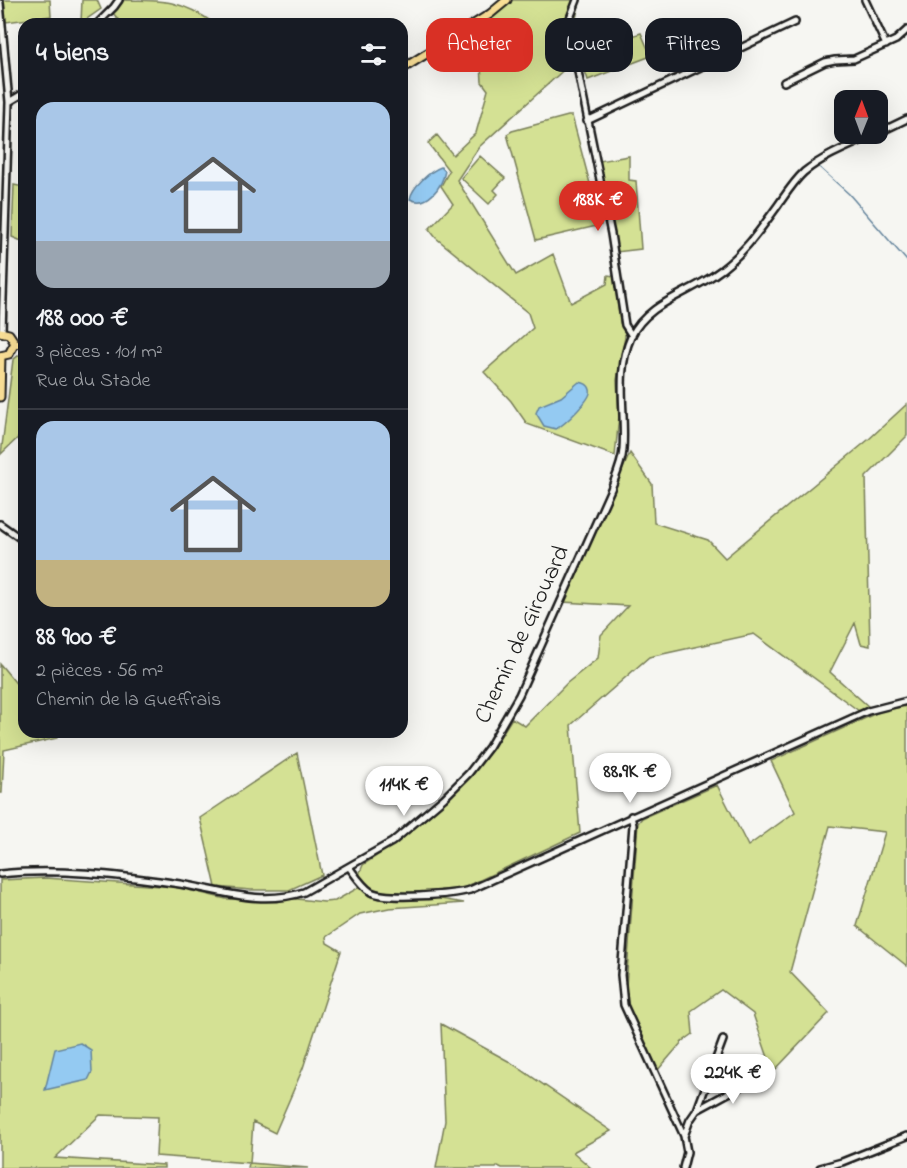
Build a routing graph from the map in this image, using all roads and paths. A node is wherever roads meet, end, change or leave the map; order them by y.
1 (119, 0) edge
2 (507, 0) edge
3 (577, 0) edge
4 (865, 0) edge
5 (0, 3) edge
6 (103, 18) edge
7 (795, 22) dead end
8 (907, 30) edge
9 (886, 45) junction
10 (408, 65) edge
11 (784, 82) dead end
12 (18, 97) edge
13 (9, 102) junction
14 (907, 119) edge
15 (587, 121) junction
16 (888, 128) edge
17 (853, 144) edge
18 (1, 332) edge
19 (632, 336) junction
20 (15, 343) junction
21 (18, 343) edge
22 (1, 356) edge
23 (0, 397) edge
24 (0, 524) edge
25 (18, 537) edge
26 (907, 701) edge
27 (632, 816) junction
28 (349, 867) junction
29 (0, 874) edge
30 (723, 1040) dead end
31 (762, 1079) dead end
32 (697, 1110) junction
33 (675, 1118) junction
34 (690, 1120) junction
35 (684, 1136) junction
36 (907, 1136) edge
37 (683, 1168) edge
38 (820, 1168) edge

1 - 6 street
2 - 10 main road
3 - 15 street
4 - 9 street
5 - 13 street
7 - 15 street
8 - 9 street
9 - 11 street
12 - 13 street
13 - 18 street
14 - 16 street, Chemin de Girouard
15 - 19 street
17 - 19 street, Chemin de Girouard
18 - 20 main road
19 - 28 street, Chemin de Girouard
20 - 21 main road
20 - 22 main road
22 - 23 main road
24 - 25 street
26 - 27 street
27 - 28 street
27 - 33 street
28 - 29 street, Chemin de Girouard
30 - 32 street
31 - 32 street
32 - 34 street
33 - 34 street
33 - 35 street
34 - 35 street
35 - 37 street
36 - 38 street

